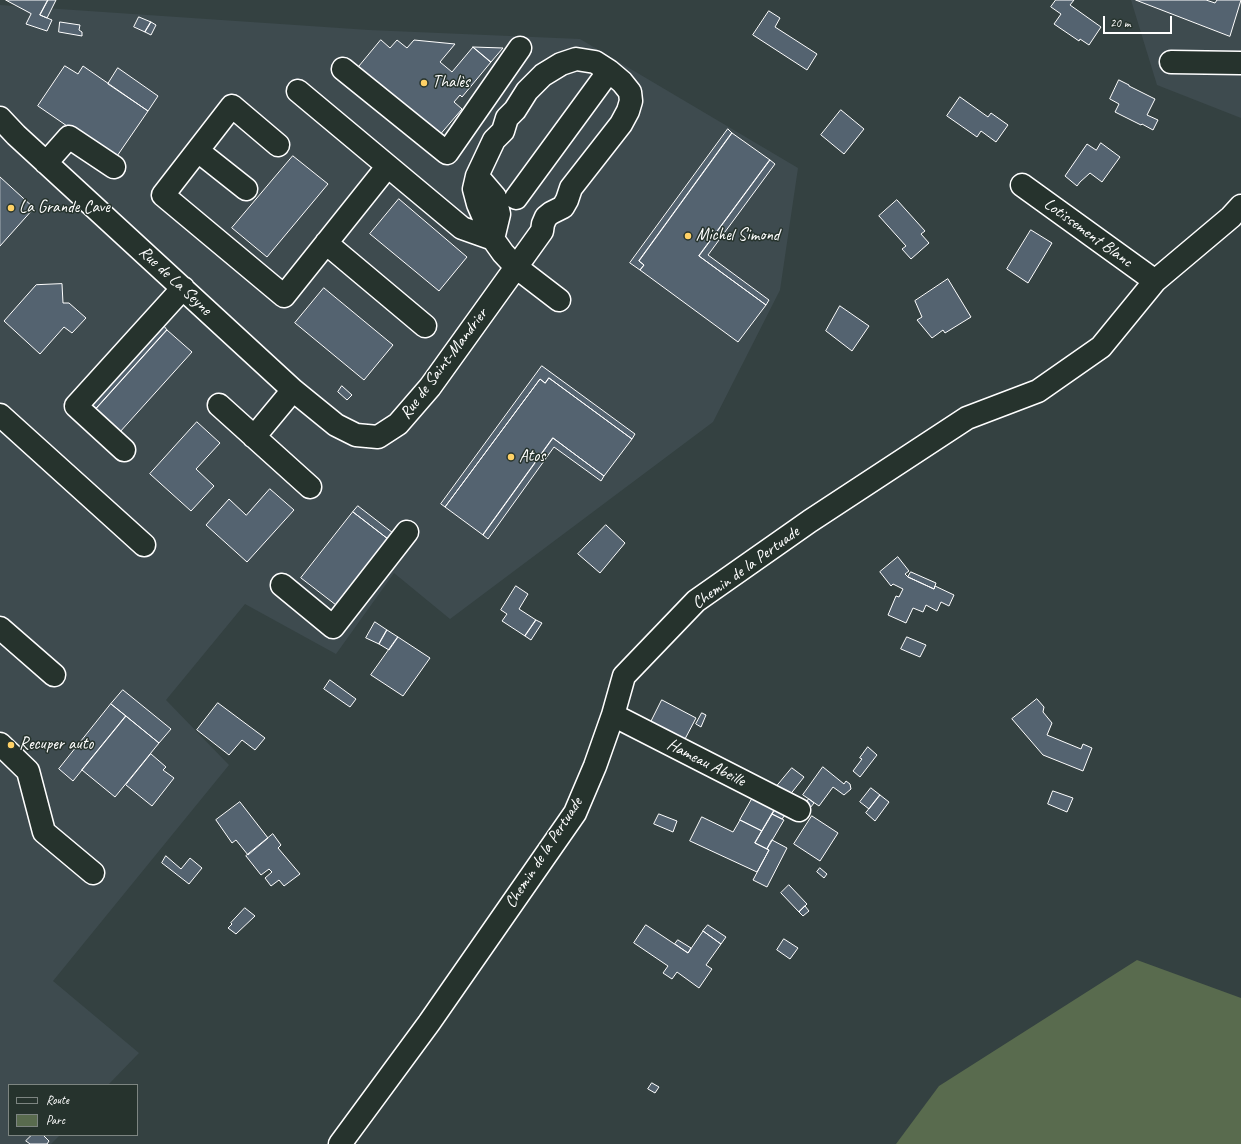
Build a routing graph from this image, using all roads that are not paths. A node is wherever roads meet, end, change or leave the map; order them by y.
1 (520, 48) dead end
2 (1171, 62) dead end
3 (1241, 63) edge
4 (343, 69) dead end
5 (609, 71) junction
6 (298, 91) dead end
7 (0, 118) edge
8 (464, 129) junction
9 (278, 145) dead end
10 (490, 148) junction
11 (198, 151) junction
12 (46, 163) junction
13 (114, 167) dead end
14 (387, 167) junction
15 (1022, 185) dead end
16 (246, 189) dead end
17 (516, 198) dead end
18 (1241, 206) edge
19 (493, 239) junction
20 (326, 243) junction
21 (516, 267) junction
22 (1154, 281) junction
23 (182, 288) junction
24 (560, 300) dead end
25 (425, 326) dead end
26 (293, 390) junction
27 (219, 405) dead end
28 (0, 415) edge
29 (356, 435) joint
30 (254, 437) junction
31 (124, 450) dead end
32 (310, 487) dead end
33 (406, 532) dead end
34 (144, 546) dead end
35 (282, 585) dead end
36 (0, 628) edge
37 (54, 675) dead end
38 (613, 715) junction
39 (0, 744) edge
40 (799, 810) dead end
41 (93, 873) dead end
42 (340, 1144) edge

1 - 8 street
2 - 3 street
4 - 8 street
5 - 10 street, Rue de Saint-Mandrier
5 - 17 street
5 - 21 street, Rue de Saint-Mandrier
6 - 14 street
7 - 12 street, Rue de La Seyne
8 - 10 street
9 - 11 street
10 - 19 street, Rue de Saint-Mandrier
11 - 16 street
11 - 20 street
12 - 13 street
12 - 23 street, Rue de La Seyne
14 - 19 street
14 - 20 street
15 - 22 street, Lotissement Blanc
18 - 22 street, Chemin de la Pertuade
19 - 21 street, Rue de Saint-Mandrier
20 - 25 street
21 - 24 street, Rue de Saint-Mandrier
21 - 29 street, Rue de Saint-Mandrier
22 - 38 street, Chemin de la Pertuade
23 - 26 street, Rue de La Seyne
23 - 31 street
26 - 29 street, Rue de La Seyne
26 - 30 street
27 - 30 street
28 - 34 street
30 - 32 street
33 - 35 street
36 - 37 street
38 - 40 street, Hameau Abeille
38 - 42 street, Chemin de la Pertuade
39 - 41 street

